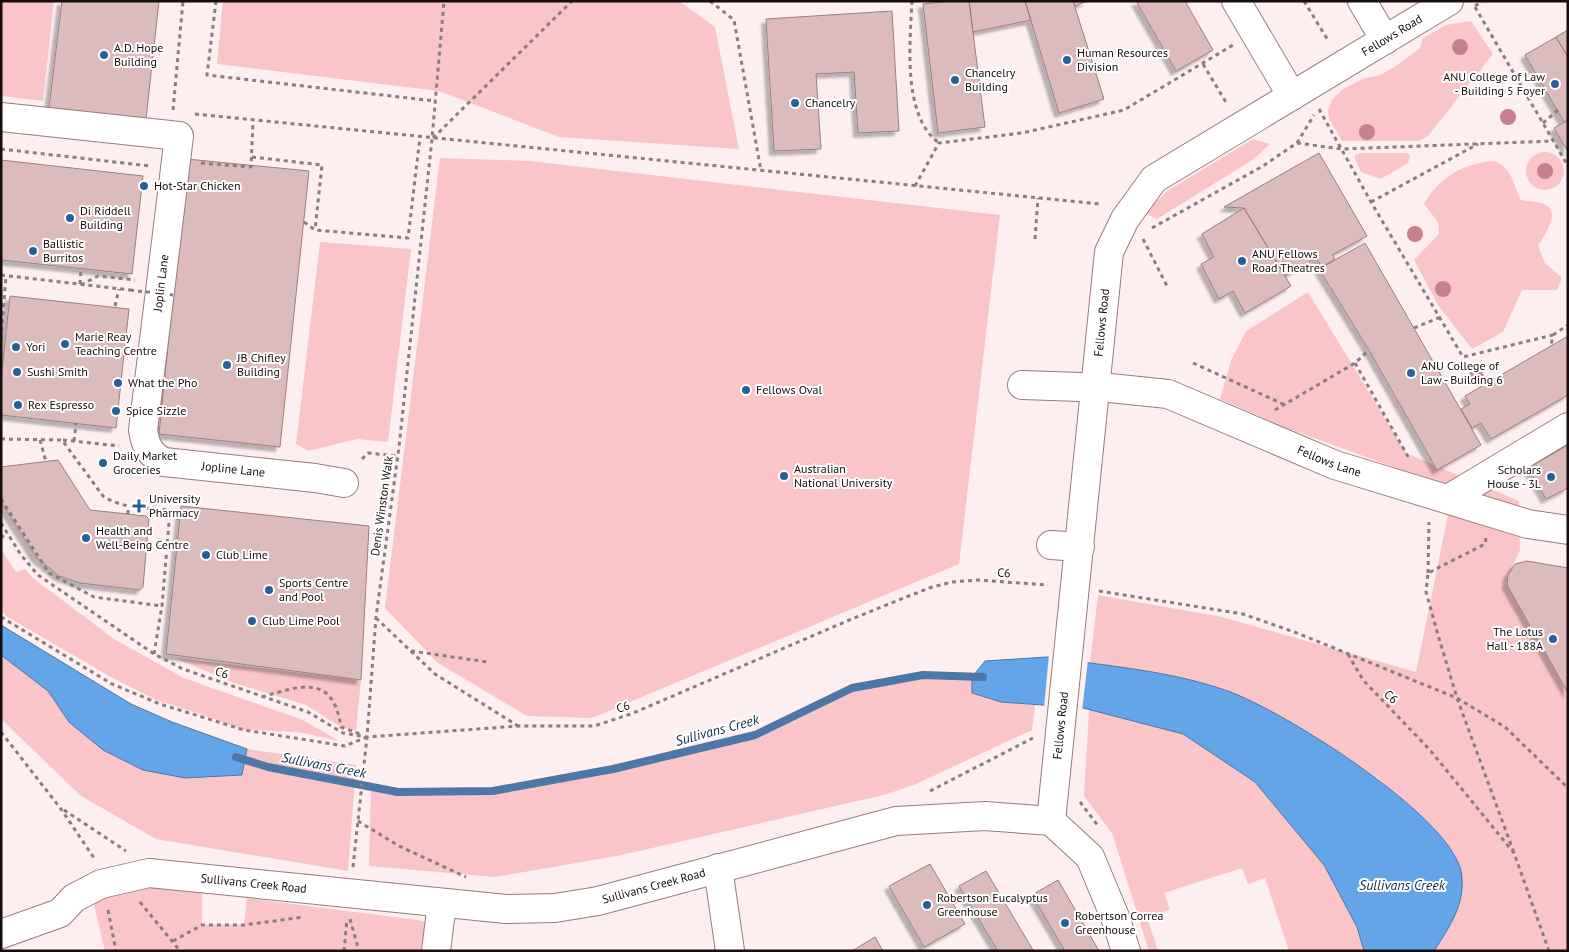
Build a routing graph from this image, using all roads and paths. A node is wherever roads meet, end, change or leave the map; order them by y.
1 (183, 1) edge
2 (216, 1) edge
3 (444, 1) edge
4 (572, 1) edge
5 (710, 1) edge
6 (912, 1) edge
7 (1236, 1) edge
8 (1304, 1) edge
9 (1362, 1) edge
10 (1483, 1) edge
11 (1463, 6) edge
12 (1254, 31) junction
13 (1385, 40) junction
14 (1203, 64) junction
15 (1342, 66) junction
16 (1292, 96) junction
17 (435, 101) junction
18 (1324, 102) dead end
19 (172, 106) dead end
20 (1319, 108) junction
21 (1558, 110) dead end
22 (203, 115) dead end
23 (1, 117) edge
24 (253, 120) junction
25 (1543, 123) junction
26 (1240, 128) junction
27 (420, 137) junction
28 (432, 139) junction
29 (1553, 141) junction
30 (939, 143) junction
31 (1297, 143) junction
32 (1481, 143) junction
33 (1, 149) edge
34 (1342, 149) junction
35 (152, 166) dead end
36 (1568, 166) edge
37 (762, 171) junction
38 (915, 186) junction
39 (1038, 198) junction
40 (1371, 202) junction
41 (1100, 204) dead end
42 (304, 222) dead end
43 (1153, 228) dead end
44 (315, 230) junction
45 (1141, 234) dead end
46 (1035, 240) dead end
47 (82, 270) dead end
48 (1, 275) edge
49 (6, 276) junction
50 (132, 280) dead end
51 (80, 285) junction
52 (1167, 286) dead end
53 (119, 289) junction
54 (173, 295) dead end
55 (115, 306) dead end
56 (1441, 317) junction
57 (1568, 325) edge
58 (1414, 328) dead end
59 (1553, 335) junction
60 (1, 339) edge
61 (1551, 346) dead end
62 (1369, 350) dead end
63 (1193, 363) dead end
64 (1356, 363) junction
65 (1022, 385) dead end
66 (1095, 388) junction
67 (1284, 404) junction
68 (76, 423) dead end
69 (1568, 426) edge
70 (1246, 427) junction
71 (143, 430) joint
72 (1, 439) edge
73 (40, 440) junction
74 (62, 440) junction
75 (74, 441) junction
76 (113, 446) dead end
77 (398, 456) junction
78 (362, 459) dead end
79 (46, 462) dead end
80 (344, 484) dead end
81 (1438, 496) junction
82 (1, 499) edge
83 (128, 506) junction
84 (170, 510) junction
85 (1489, 512) junction
86 (128, 514) dead end
87 (179, 520) dead end
88 (1, 523) edge
89 (1568, 530) edge
90 (7, 532) junction
91 (1, 538) edge
92 (1051, 544) dead end
93 (1080, 547) junction
94 (1428, 573) junction
95 (1057, 586) dead end
96 (1098, 590) dead end
97 (162, 606) junction
98 (1, 617) edge
99 (376, 617) junction
100 (410, 651) junction
101 (1347, 653) junction
102 (154, 654) junction
103 (488, 662) dead end
104 (262, 697) junction
105 (1457, 698) junction
106 (519, 726) junction
107 (1061, 730) junction
108 (1, 732) edge
109 (367, 737) junction
110 (1568, 788) edge
111 (928, 792) dead end
112 (61, 809) junction
113 (358, 821) junction
114 (1051, 821) junction
115 (1514, 853) junction
116 (122, 855) dead end
117 (718, 868) junction
118 (353, 875) dead end
119 (98, 878) junction
120 (469, 878) dead end
121 (135, 896) dead end
122 (442, 903) junction
123 (1, 934) edge
124 (116, 951) edge
125 (180, 951) edge
126 (344, 951) edge
127 (359, 951) edge
128 (436, 951) edge
129 (730, 951) edge
130 (1126, 951) edge
131 (1549, 951) edge

1 - 19 path
2 - 17 path
3 - 17 path, Denis Winston Walk
4 - 28 path
5 - 37 path
6 - 30 path
7 - 12 street
8 - 15 path
9 - 13 street
10 - 11 path
11 - 13 street, Fellows Road
11 - 25 path
12 - 14 path
12 - 16 street
13 - 15 street, Fellows Road
14 - 26 path
14 - 30 path
15 - 16 street, Fellows Road
16 - 26 street, Fellows Road
17 - 28 path, Denis Winston Walk
18 - 20 path
20 - 31 path
20 - 34 path
21 - 25 path
22 - 24 path
23 - 71 street, Joplin Lane
24 - 27 path
24 - 44 path
25 - 29 path
26 - 66 street, Fellows Road
27 - 28 path
27 - 44 path
28 - 37 path
28 - 77 path, Denis Winston Walk
29 - 32 path
29 - 36 path
30 - 38 path
31 - 34 path
31 - 43 path
32 - 34 path
32 - 40 path
33 - 35 path
34 - 40 path
37 - 38 path
38 - 39 path
39 - 41 path
39 - 46 path
40 - 56 path
42 - 44 path
45 - 52 path
47 - 51 path
48 - 49 path
49 - 51 path
49 - 60 path
50 - 51 path
51 - 53 path
53 - 54 path, bridge
53 - 55 path
56 - 58 path
56 - 59 path
57 - 59 path
59 - 61 path
62 - 64 path
63 - 67 path
64 - 67 path
64 - 81 path
65 - 66 street, Fellows Lane
66 - 70 street, Fellows Lane
66 - 93 street, Fellows Road
67 - 70 path
68 - 75 path
69 - 81 street
70 - 81 street, Fellows Lane
71 - 80 street, Jopline Lane
72 - 73 path
73 - 74 path
73 - 79 path
74 - 75 path
74 - 83 path
75 - 76 path
77 - 78 path
77 - 99 path, Denis Winston Walk
81 - 85 street, Fellows Lane
81 - 94 path
82 - 97 path
83 - 84 path
83 - 86 path
84 - 87 path
84 - 97 path
85 - 89 street, Fellows Lane
85 - 94 path
88 - 90 path
90 - 91 path
90 - 102 path
92 - 93 street
93 - 107 street, Fellows Road
94 - 105 path
95 - 106 path, C6
96 - 101 path
97 - 102 path
98 - 109 path
99 - 100 path
99 - 109 path, Denis Winston Walk
100 - 103 path
100 - 106 path
101 - 105 path
101 - 115 path, C6
102 - 104 path, C6
104 - 109 path, C6
104 - 109 path
105 - 110 path
105 - 115 path
106 - 109 path, C6
107 - 111 path
107 - 114 street, Fellows Road
108 - 112 path
109 - 113 path, Denis Winston Walk
112 - 116 path
112 - 119 path
113 - 118 path, Denis Winston Walk
113 - 120 path
114 - 117 street, Sullivans Creek Road
114 - 130 street
115 - 131 path, C6
117 - 122 street, Sullivans Creek Road
117 - 129 street
119 - 122 street, Sullivans Creek Road
119 - 123 street, Sullivans Creek Road
119 - 124 path
121 - 125 path
122 - 128 street
126 - 127 path

